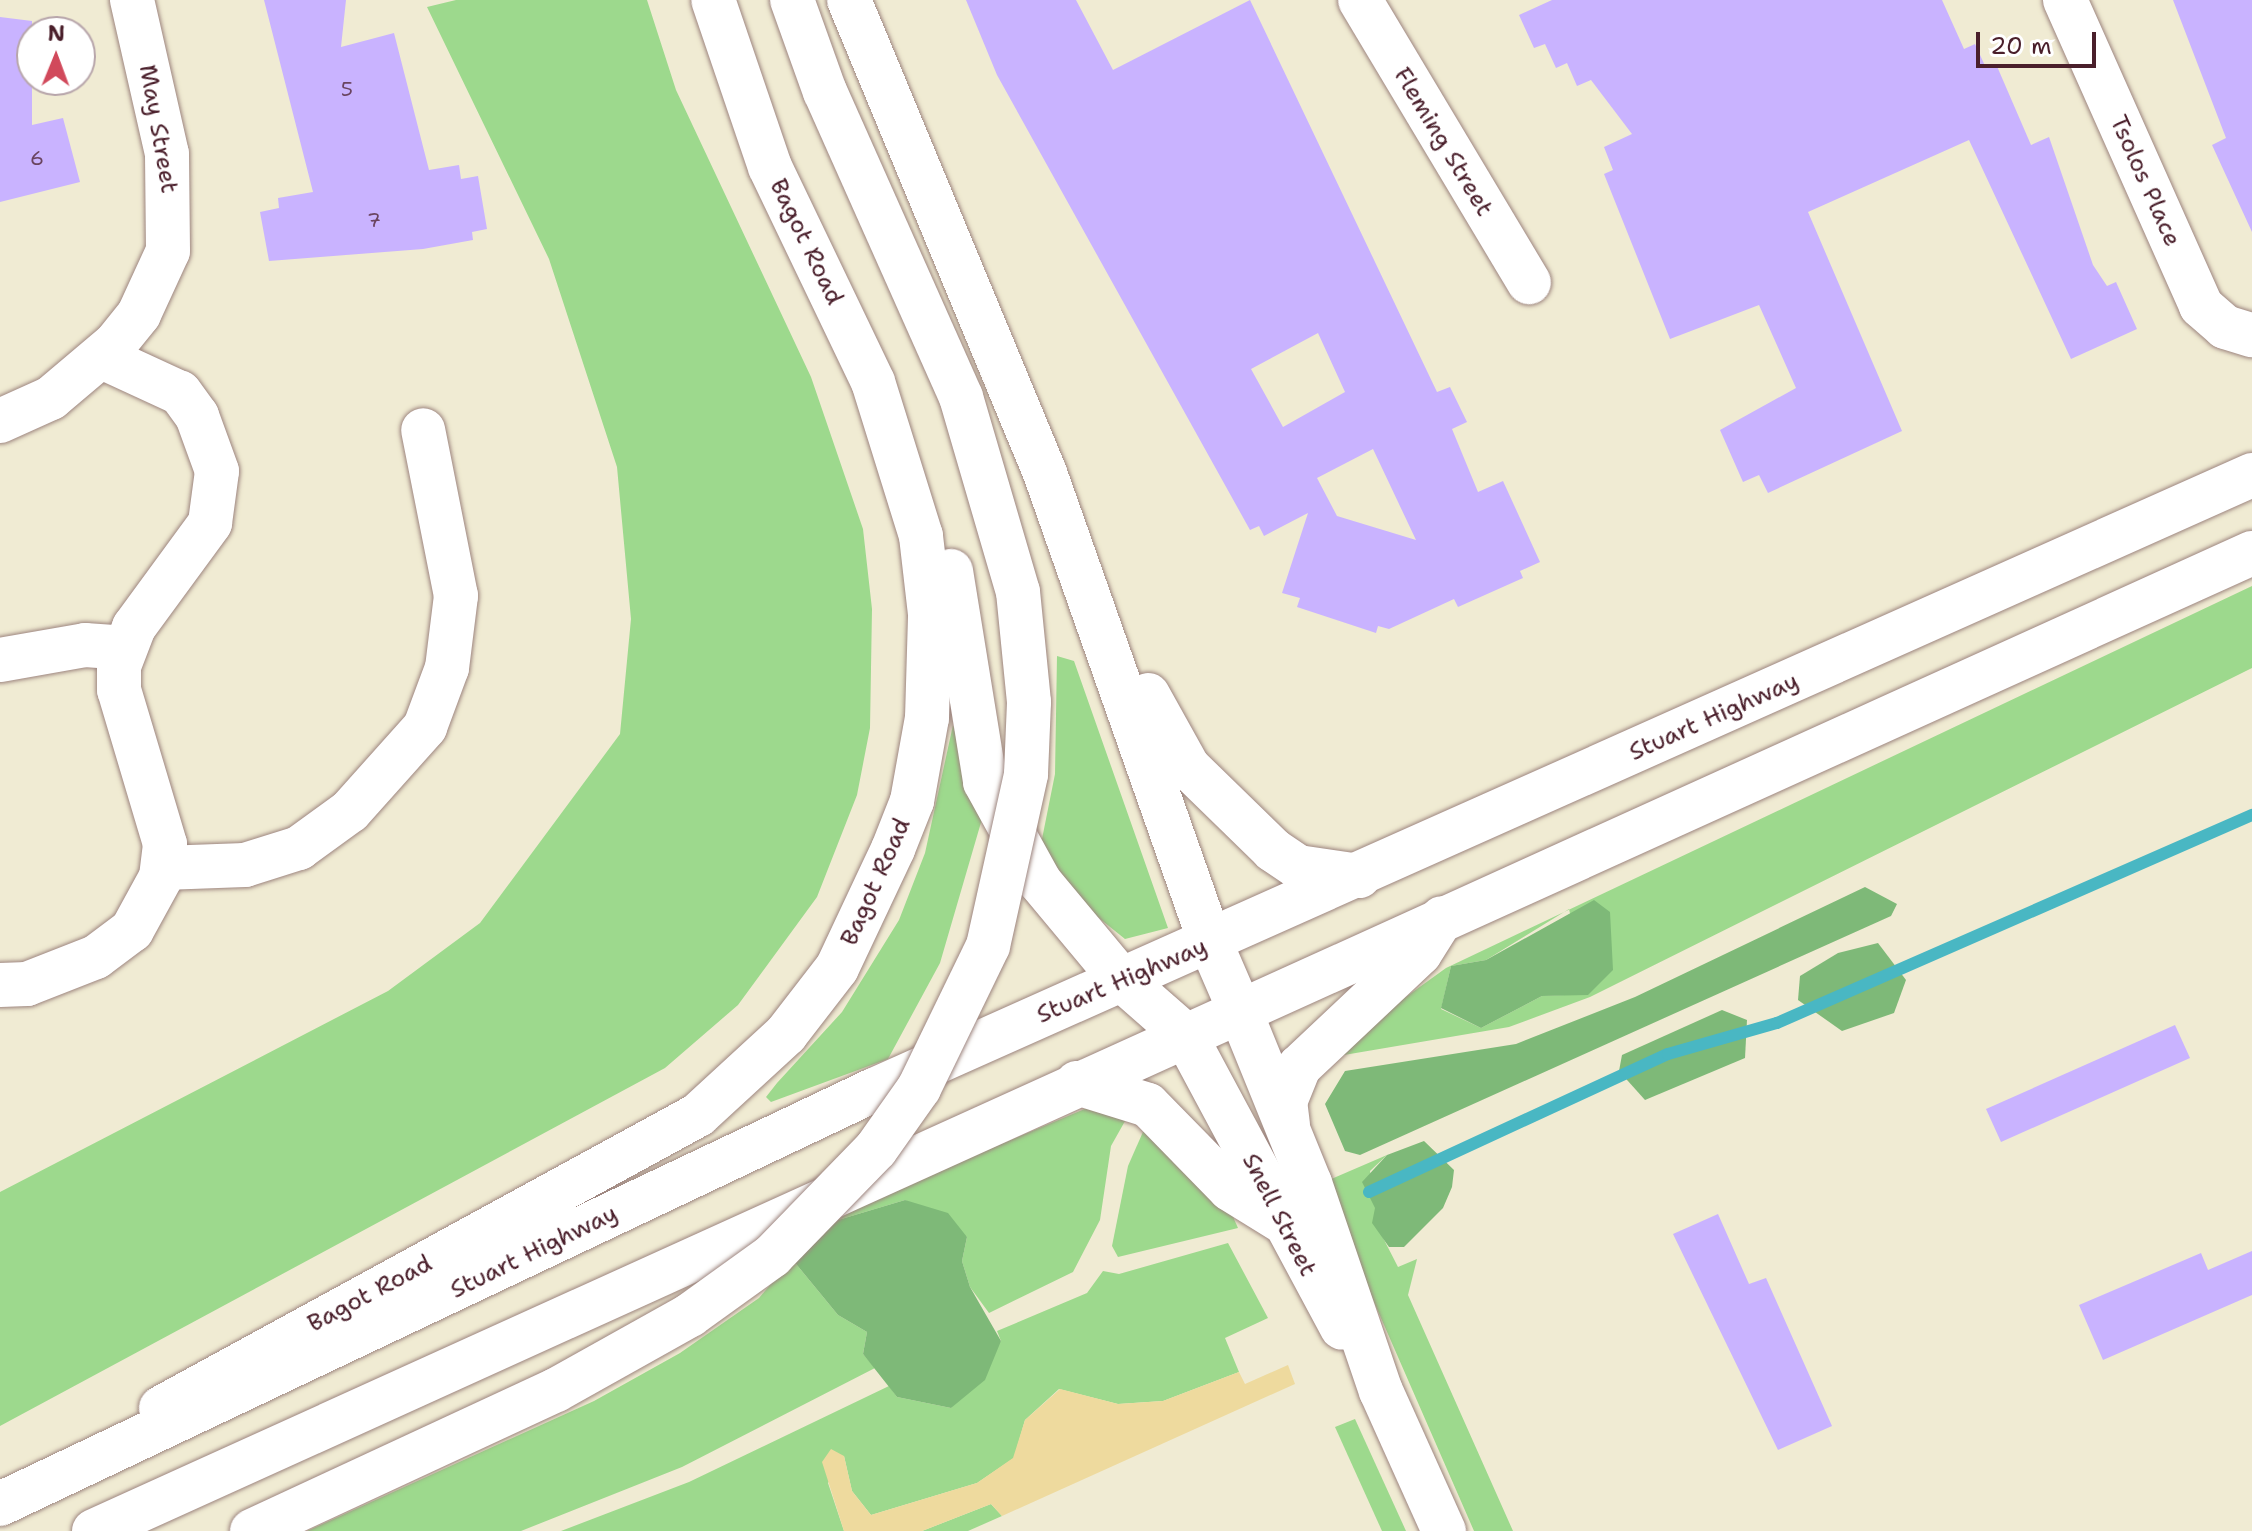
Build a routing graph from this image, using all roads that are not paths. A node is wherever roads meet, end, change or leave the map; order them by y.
1 (132, 0) edge
2 (713, 0) edge
3 (792, 0) edge
4 (849, 0) edge
5 (1360, 0) edge
6 (2065, 0) edge
7 (949, 244) junction
8 (1529, 282) dead end
9 (2252, 335) edge
10 (102, 357) junction
11 (873, 382) junction
12 (0, 421) edge
13 (423, 430) dead end
14 (2252, 475) edge
15 (2252, 553) edge
16 (124, 648) junction
17 (0, 660) edge
18 (163, 868) junction
19 (1359, 876) junction
20 (1442, 918) junction
21 (1211, 944) junction
22 (1120, 978) junction
23 (0, 985) edge
24 (1240, 1011) junction
25 (1185, 1035) junction
26 (1077, 1083) junction
27 (1289, 1126) junction
28 (1280, 1220) junction
29 (1381, 1391) junction
30 (10, 1499) edge
31 (94, 1531) edge
32 (252, 1531) edge
33 (1444, 1531) edge

1 - 10 main road, May Street
2 - 11 main road, Bagot Road
3 - 32 main road, bridge
4 - 7 main road
5 - 8 main road, Fleming Street
6 - 9 main road, Tsolos Place
7 - 19 main road
7 - 21 main road
10 - 12 main road, May Street
10 - 16 main road
11 - 22 main road
11 - 30 main road, Bagot Road
13 - 18 main road
14 - 19 main road, Stuart Highway
15 - 20 main road
16 - 17 main road
16 - 18 main road
18 - 23 main road
19 - 21 main road, Stuart Highway
20 - 24 main road
20 - 27 main road
21 - 22 main road, Stuart Highway
21 - 24 main road, Snell Street
22 - 25 main road
22 - 30 main road, Stuart Highway
24 - 25 main road
24 - 27 main road, Snell Street
25 - 26 main road
25 - 28 main road, Snell Street
26 - 28 main road
26 - 31 main road
27 - 29 main road, Snell Street
28 - 29 main road, Snell Street
29 - 33 main road, Snell Street

